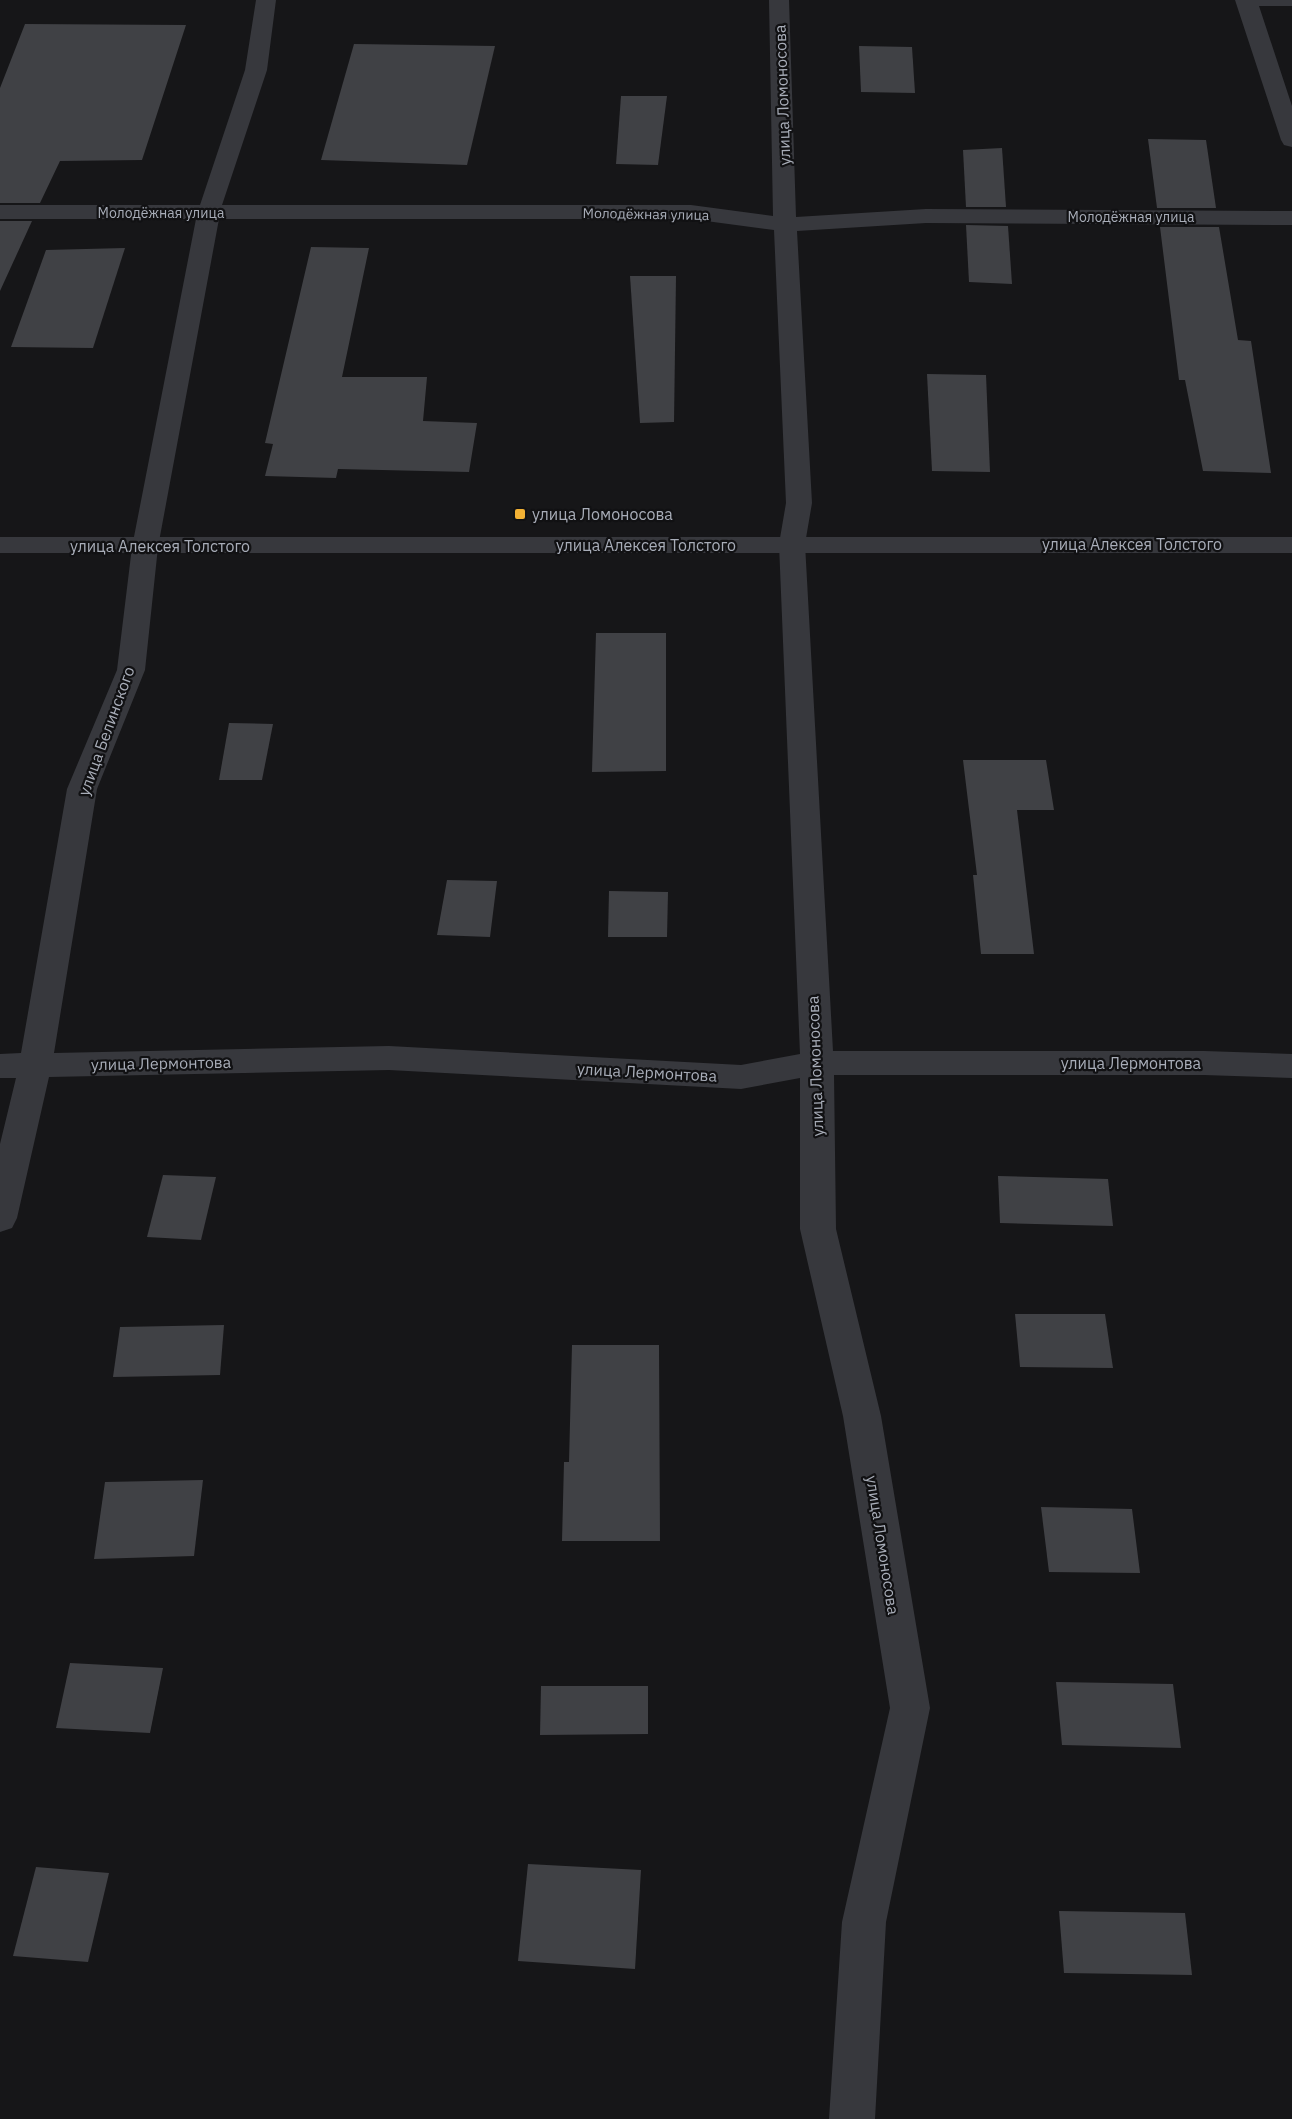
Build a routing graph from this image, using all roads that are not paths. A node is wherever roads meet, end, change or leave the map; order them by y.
1 (266, 0) edge
2 (779, 0) edge
3 (1246, 0) edge
4 (1292, 0) edge
5 (1292, 140) edge
6 (0, 212) edge
7 (208, 214) junction
8 (1292, 218) edge
9 (785, 225) junction
10 (792, 544) junction
11 (0, 545) edge
12 (1292, 545) edge
13 (145, 547) junction
14 (817, 1063) junction
15 (0, 1066) edge
16 (35, 1066) junction
17 (1292, 1066) edge
18 (0, 1218) edge
19 (852, 2119) edge

1 - 7 street, улица Белинского
2 - 9 street, улица Ломоносова
3 - 4 street
3 - 5 street
6 - 7 street, Молодёжная улица
7 - 9 street, Молодёжная улица
7 - 13 street, улица Белинского
8 - 9 street, Молодёжная улица
9 - 10 street, улица Ломоносова
10 - 12 street, улица Алексея Толстого
10 - 13 street, улица Алексея Толстого
10 - 14 street, улица Ломоносова
11 - 13 street, улица Алексея Толстого
13 - 16 street, улица Белинского
14 - 16 street, улица Лермонтова
14 - 17 street, улица Лермонтова
14 - 19 street, улица Ломоносова
15 - 16 street, улица Лермонтова
16 - 18 street, улица Белинского

